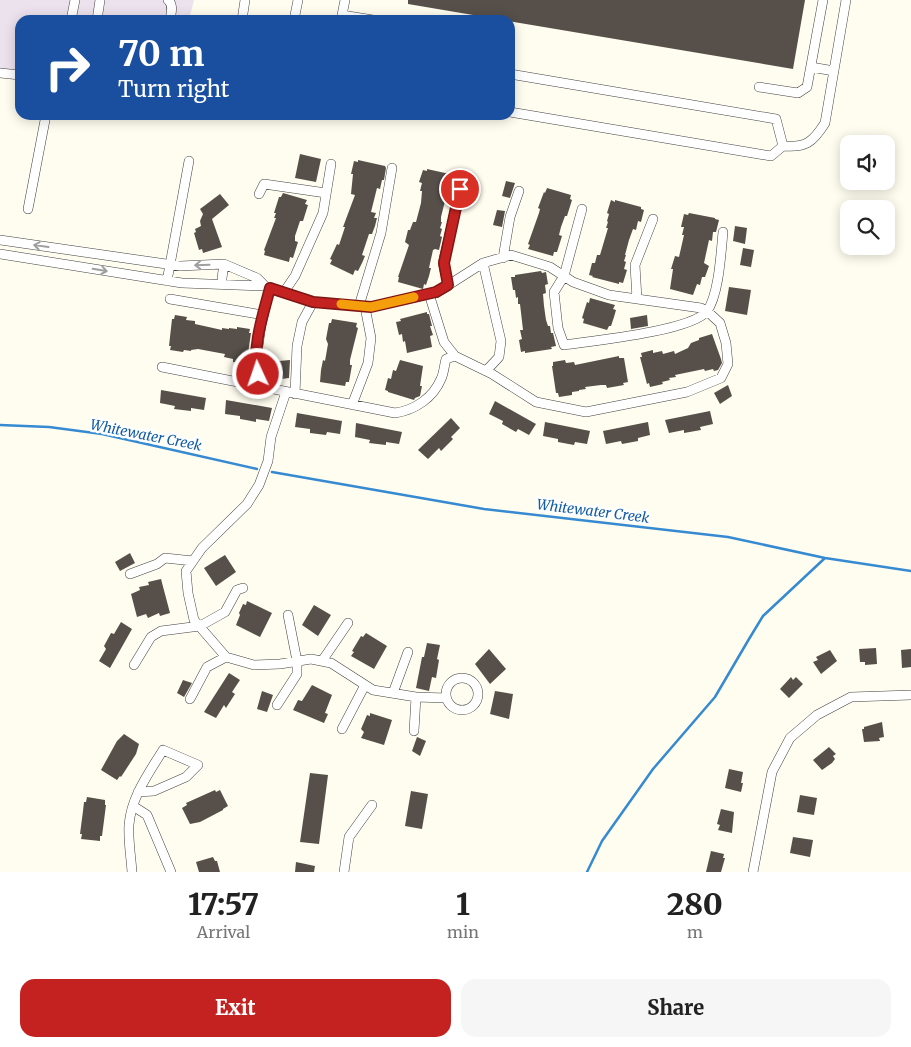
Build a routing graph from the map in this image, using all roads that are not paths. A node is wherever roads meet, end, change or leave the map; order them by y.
1 (75, 0) edge
2 (100, 0) edge
3 (168, 0) edge
4 (245, 0) edge
5 (298, 0) edge
6 (345, 0) edge
7 (823, 0) edge
8 (846, 0) edge
9 (72, 15) edge
10 (98, 15) edge
11 (171, 15) edge
12 (243, 15) edge
13 (295, 15) edge
14 (342, 15) edge
15 (811, 67) junction
16 (834, 71) junction
17 (0, 73) edge
18 (15, 74) edge
19 (515, 75) edge
20 (759, 86) dead end
21 (515, 113) edge
22 (45, 120) edge
23 (783, 146) junction
24 (189, 162) dead end
25 (331, 164) dead end
26 (392, 168) dead end
27 (460, 189) dead end
28 (519, 191) dead end
29 (326, 193) junction
30 (259, 194) dead end
31 (28, 209) dead end
32 (582, 209) dead end
33 (653, 219) dead end
34 (723, 232) dead end
35 (0, 240) edge
36 (77, 251) junction
37 (2, 255) edge
38 (503, 258) junction
39 (484, 263) junction
40 (171, 264) junction
41 (224, 264) junction
42 (75, 266) junction
43 (564, 276) junction
44 (222, 278) junction
45 (168, 281) junction
46 (186, 283) junction
47 (235, 285) junction
48 (448, 285) junction
49 (268, 287) junction
50 (284, 292) junction
51 (429, 294) junction
52 (170, 299) dead end
53 (637, 299) junction
54 (313, 302) junction
55 (362, 306) junction
56 (707, 311) junction
57 (263, 316) junction
58 (455, 356) junction
59 (162, 368) dead end
60 (486, 370) junction
61 (261, 387) junction
62 (290, 393) junction
63 (352, 405) junction
64 (193, 560) junction
65 (130, 574) dead end
66 (243, 588) dead end
67 (288, 615) dead end
68 (348, 623) dead end
69 (200, 626) junction
70 (408, 652) dead end
71 (226, 657) junction
72 (297, 661) junction
73 (322, 661) junction
74 (134, 665) dead end
75 (364, 685) junction
76 (393, 694) junction
77 (911, 695) edge
78 (416, 697) junction
79 (446, 698) dead end
80 (190, 699) dead end
81 (277, 705) dead end
82 (342, 730) dead end
83 (414, 731) dead end
84 (138, 792) junction
85 (372, 805) dead end
86 (133, 806) junction
87 (132, 872) edge
88 (171, 872) edge
89 (344, 872) edge
90 (753, 872) edge

1 - 9 street
2 - 10 street
3 - 11 street
4 - 12 street
5 - 13 street
6 - 14 street
7 - 15 street
8 - 16 street
15 - 16 street
15 - 20 street
16 - 23 street
17 - 18 street
19 - 23 street
21 - 23 street
22 - 31 street
24 - 40 street
25 - 29 street
26 - 55 street
27 - 48 street
28 - 38 street
29 - 30 street
29 - 50 street
32 - 43 street
33 - 53 street
34 - 56 street
36 -> 35 street
36 - 40 street
36 - 42 street
37 - 42 street
38 - 39 street
38 - 43 street
39 - 48 street
39 - 60 street
41 -> 40 street
40 - 45 street
41 - 44 street
41 - 49 street
42 -> 45 street
43 - 53 street
43 - 56 street
44 - 46 street
44 - 47 street
45 - 46 street
46 - 47 street
47 - 49 street
48 - 51 street
49 - 50 street
49 - 57 street
50 - 54 street
51 - 55 street
51 - 58 street
52 - 57 street
53 - 56 street
54 - 55 street
54 - 62 street
55 - 63 street
56 - 60 street
57 - 61 street
58 - 60 street
58 - 63 street
59 - 61 street
61 - 62 street
62 - 63 street
62 - 64 street
64 - 65 street
64 - 69 street
66 - 69 street
67 - 72 street
68 - 73 street
69 - 71 street
69 - 74 street
70 - 76 street
71 - 72 street
71 - 80 street
72 - 73 street
72 - 81 street
73 - 75 street
75 - 76 street
75 - 82 street
76 - 78 street
77 - 90 street
78 - 79 street
78 - 83 street
84 - 84 street
84 - 86 street
85 - 89 street
86 - 87 street
86 - 88 street

